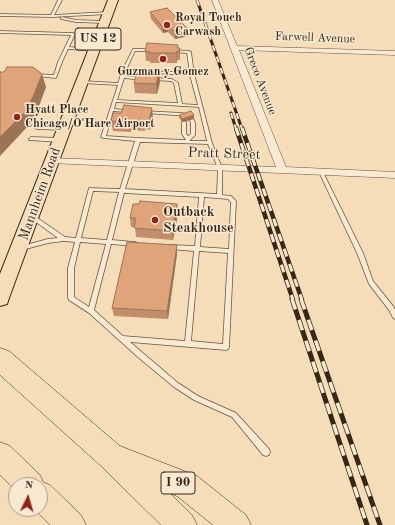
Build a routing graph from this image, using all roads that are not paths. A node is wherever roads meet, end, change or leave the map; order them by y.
1 (60, 0) edge
2 (113, 0) edge
3 (216, 0) edge
4 (0, 15) edge
5 (52, 16) junction
6 (106, 18) junction
7 (0, 32) edge
8 (67, 48) junction
9 (234, 48) junction
10 (94, 50) junction
11 (160, 50) edge
12 (168, 51) edge
13 (395, 53) edge
14 (124, 71) junction
15 (192, 74) junction
16 (32, 75) edge
17 (122, 77) junction
18 (82, 82) junction
19 (120, 84) junction
20 (115, 100) junction
21 (180, 105) junction
22 (200, 106) junction
23 (112, 110) junction
24 (126, 110) edge
25 (142, 111) edge
26 (182, 117) junction
27 (37, 128) dead end
28 (62, 135) junction
29 (31, 138) dead end
30 (138, 140) junction
31 (188, 141) junction
32 (210, 143) junction
33 (52, 161) junction
34 (130, 164) junction
35 (220, 168) junction
36 (282, 170) junction
37 (321, 172) junction
38 (395, 175) edge
39 (122, 191) junction
40 (202, 196) junction
41 (219, 197) junction
42 (31, 216) junction
43 (64, 239) junction
44 (77, 240) junction
45 (110, 242) junction
46 (142, 245) edge
47 (165, 246) edge
48 (19, 249) junction
49 (197, 249) junction
50 (231, 251) junction
51 (0, 298) edge
52 (91, 311) junction
53 (395, 316) edge
54 (122, 339) junction
55 (188, 344) junction
56 (0, 359) edge
57 (266, 452) dead end
58 (110, 455) junction
59 (0, 456) edge
60 (22, 477) edge
61 (48, 503) edge
62 (71, 525) edge
63 (182, 525) edge
64 (236, 525) edge

1 - 5 lane
2 - 6 main road, Mannheim Road / US 12
3 - 9 street, Greco Avenue
4 - 5 lane
5 - 6 lane
5 - 6 lane
6 - 10 main road, Mannheim Road / US 12
7 - 8 lane
8 - 10 lane
8 - 16 lane
9 - 13 street, Farwell Avenue
9 - 36 street, Greco Avenue
10 - 18 main road, Mannheim Road / US 12
11 - 14 lane
12 - 15 lane
14 - 15 lane
14 - 17 lane
15 - 22 lane
17 - 19 lane
17 - 21 lane
18 - 19 lane
18 - 28 main road, Mannheim Road / US 12
19 - 20 lane
20 - 21 lane
20 - 23 lane
21 - 22 lane
22 - 32 lane
23 - 24 lane
23 - 30 lane
25 - 26 lane
26 - 31 lane
26 - 31 lane
27 - 28 lane
28 - 29 lane
28 - 33 main road, Mannheim Road / US 12
30 - 31 lane
30 - 34 lane
31 - 32 lane
32 - 35 lane
33 - 34 street, Pratt Street
33 - 42 main road, Mannheim Road / US 12
34 - 35 street, Pratt Street
34 - 39 lane
35 - 36 street, Pratt Street
35 - 41 lane
36 - 37 street, Pratt Street
37 - 38 street, Pratt Street
37 - 53 lane
39 - 40 lane
39 - 44 lane
39 - 45 lane
40 - 41 lane
40 - 49 lane
41 - 50 lane
42 - 43 lane
42 - 48 main road, Mannheim Road / US 12
43 - 44 lane
43 - 48 lane
44 - 45 lane
44 - 52 lane
45 - 46 lane
45 - 52 lane
47 - 49 lane
48 - 51 main road, Mannheim Road / US 12
49 - 50 lane
49 - 55 lane
50 - 55 lane
52 - 54 lane
54 - 55 lane
54 - 57 lane
56 - 58 highway, I 90
58 - 63 highway, I 90
58 - 64 highway, I 90
59 - 60 highway
61 - 62 highway

